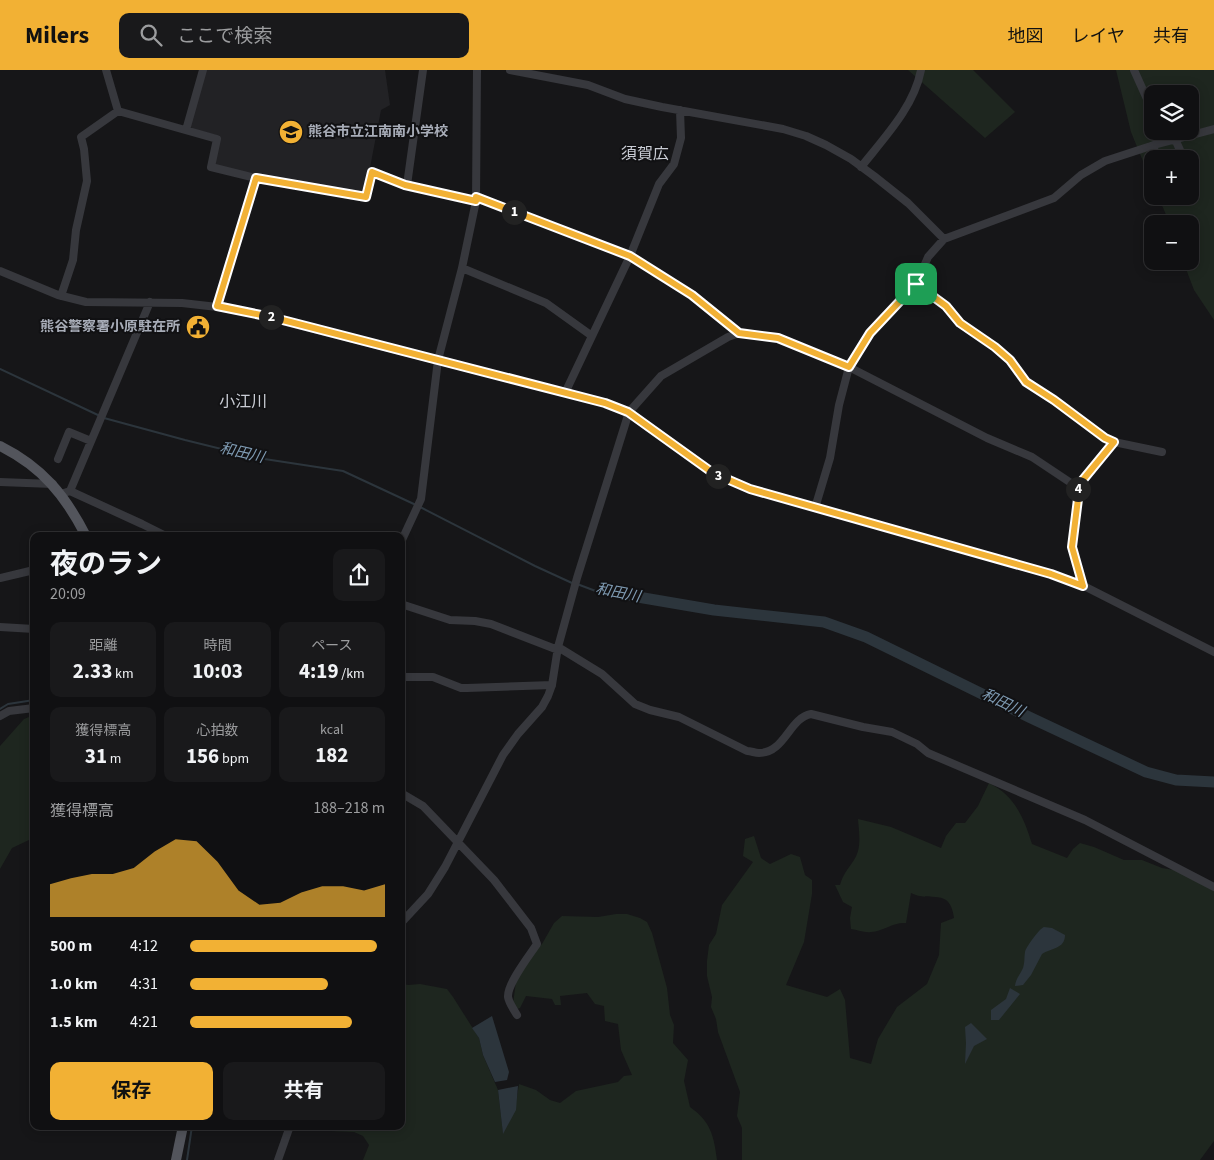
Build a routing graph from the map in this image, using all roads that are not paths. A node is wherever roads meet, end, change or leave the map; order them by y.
1 (106, 70) edge
2 (203, 70) edge
3 (423, 70) edge
4 (477, 70) edge
5 (510, 70) edge
6 (921, 70) edge
7 (1134, 70) edge
8 (1144, 92) edge
9 (680, 110) junction
10 (118, 111) junction
11 (1214, 129) edge
12 (186, 130) junction
13 (1199, 133) edge
14 (1171, 140) joint
15 (1154, 145) junction
16 (1154, 150) edge
17 (1178, 150) edge
18 (862, 167) junction
19 (256, 178) junction
20 (407, 185) junction
21 (476, 199) junction
22 (944, 240) junction
23 (630, 256) junction
24 (462, 268) junction
25 (0, 271) edge
26 (916, 284) junction
27 (61, 296) junction
28 (150, 302) junction
29 (217, 306) junction
30 (739, 333) junction
31 (592, 336) junction
32 (438, 360) junction
33 (849, 367) junction
34 (565, 392) junction
35 (628, 412) junction
36 (91, 441) junction
37 (1114, 442) junction
38 (0, 446) edge
39 (1162, 452) dead end
40 (58, 458) dead end
41 (0, 482) edge
42 (53, 484) junction
43 (1077, 487) junction
44 (66, 492) junction
45 (815, 508) junction
46 (84, 532) edge
47 (158, 532) edge
48 (405, 534) edge
49 (30, 571) edge
50 (0, 578) edge
51 (1083, 586) junction
52 (405, 605) edge
53 (0, 627) edge
54 (30, 629) edge
55 (558, 649) junction
56 (1214, 652) edge
57 (405, 677) edge
58 (552, 685) junction
59 (30, 708) edge
60 (0, 716) edge
61 (405, 795) edge
62 (458, 841) junction
63 (1214, 887) edge
64 (405, 919) edge
65 (517, 1015) dead end
66 (181, 1130) edge
67 (289, 1130) edge
68 (176, 1160) edge
69 (278, 1160) edge

1 - 10 street
2 - 12 street
3 - 20 street
4 - 21 street
5 - 9 street
6 - 18 street
7 - 8 street
9 - 18 street
9 - 23 street
10 - 12 street
10 - 27 street
11 - 13 street
12 - 19 street
14 - 15 street
14 - 17 street
15 - 16 street
15 - 22 street
18 - 22 street
19 - 20 street
19 - 29 street
20 - 21 street
21 - 23 street
21 - 24 street
22 - 26 street
23 - 30 street
23 - 31 street
24 - 31 street
24 - 32 street
25 - 27 street
26 - 33 street
26 - 37 street
27 - 28 street
28 - 29 street
28 - 36 street
29 - 32 street
30 - 33 street
30 - 35 street
31 - 34 street
32 - 34 street
32 - 48 street
33 - 43 street
33 - 45 street
34 - 35 street
35 - 45 street
35 - 55 street
36 - 40 street
36 - 44 street
37 - 39 street
37 - 43 street
38 - 42 main road
41 - 42 street
42 - 44 main road
43 - 51 street
44 - 46 main road
44 - 47 street
45 - 51 street
49 - 50 street
51 - 56 street
52 - 55 street
53 - 54 street
55 - 58 street
55 - 63 street
57 - 58 street
58 - 62 street
59 - 60 street
61 - 62 street
62 - 64 street
62 - 65 street
66 - 68 main road
67 - 69 street

